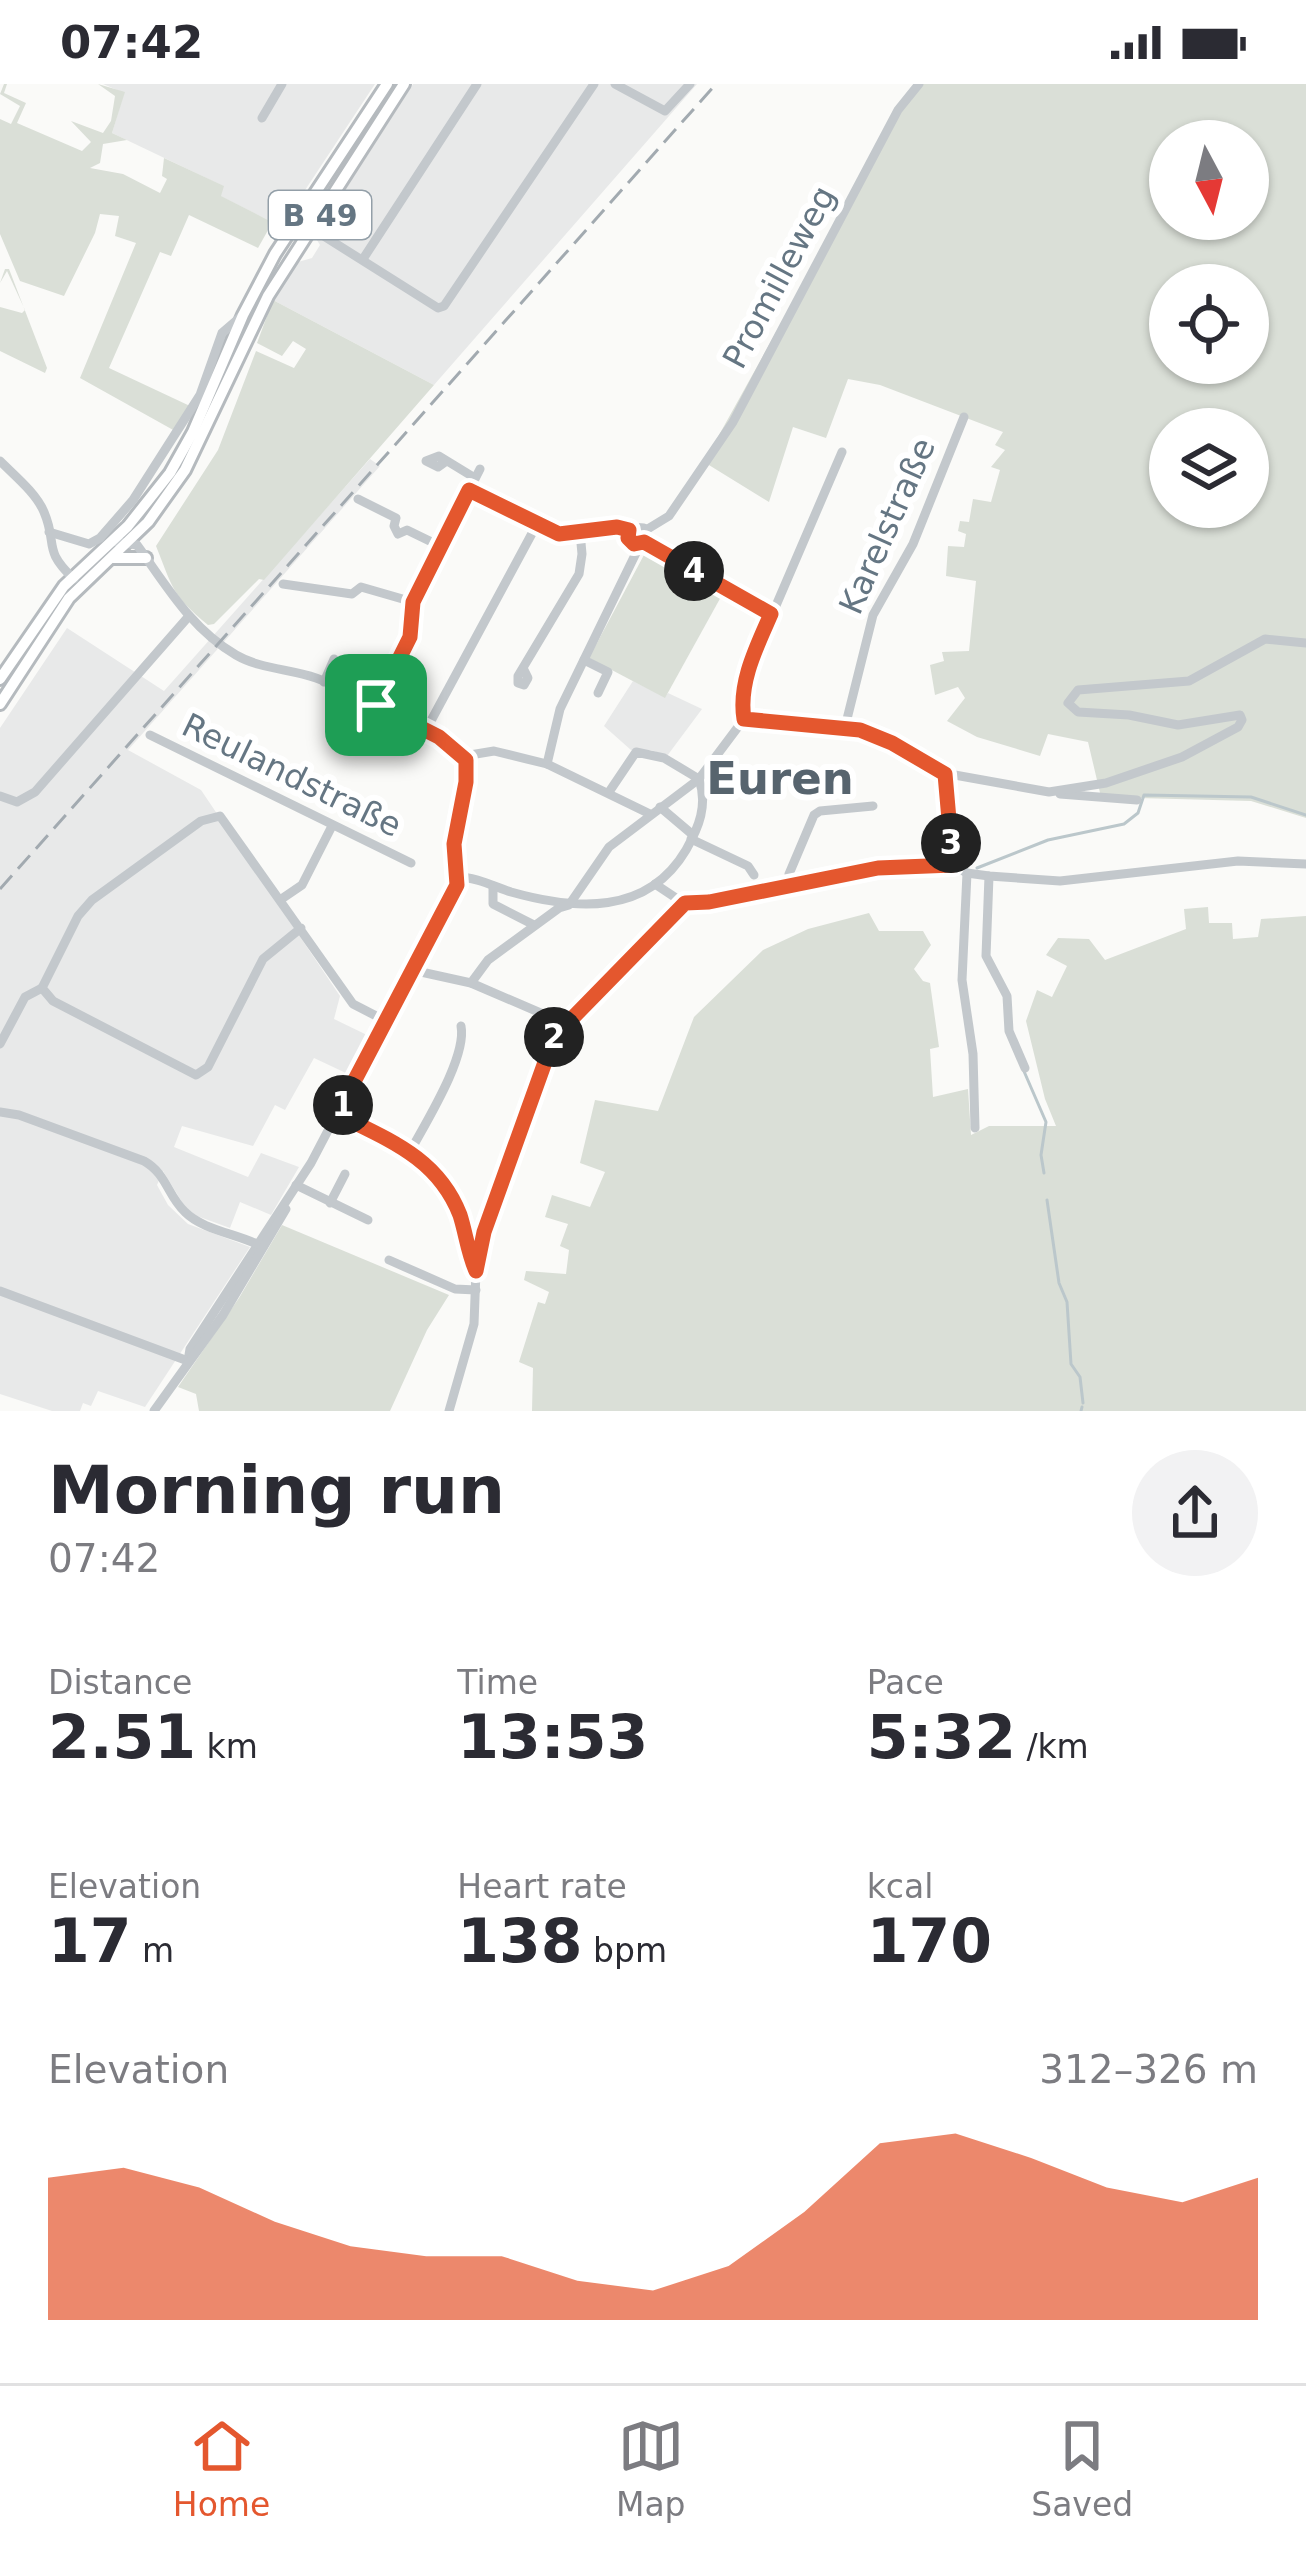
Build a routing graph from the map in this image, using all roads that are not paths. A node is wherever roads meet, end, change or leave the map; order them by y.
1 (282, 84) edge
2 (386, 84) edge
3 (404, 84) edge
4 (477, 84) edge
5 (594, 84) edge
6 (615, 84) edge
7 (690, 84) edge
8 (919, 84) edge
9 (262, 118) dead end
10 (311, 228) junction
11 (363, 259) junction
12 (232, 329) junction
13 (243, 349) junction
14 (964, 417) dead end
15 (842, 452) dead end
16 (0, 461) edge
17 (445, 462) dead end
18 (469, 490) junction
19 (358, 499) dead end
20 (148, 522) junction
21 (128, 526) junction
22 (536, 526) junction
23 (629, 530) junction
24 (49, 532) junction
25 (580, 532) junction
26 (642, 538) junction
27 (112, 541) junction
28 (129, 542) junction
29 (442, 547) junction
30 (146, 558) junction
31 (110, 559) junction
32 (77, 582) junction
33 (284, 584) dead end
34 (413, 602) junction
35 (771, 614) junction
36 (189, 616) junction
37 (1306, 643) edge
38 (334, 659) dead end
39 (584, 660) junction
40 (523, 668) dead end
41 (0, 679) edge
42 (324, 682) junction
43 (598, 693) dead end
44 (0, 704) edge
45 (376, 705) junction
46 (742, 721) junction
47 (845, 727) junction
48 (426, 730) junction
49 (150, 735) dead end
50 (464, 756) junction
51 (547, 764) junction
52 (945, 774) junction
53 (699, 779) junction
54 (609, 792) junction
55 (1049, 792) junction
56 (0, 796) edge
57 (1137, 800) dead end
58 (874, 806) dead end
59 (660, 807) junction
60 (650, 814) junction
61 (332, 826) junction
62 (692, 837) junction
63 (410, 862) dead end
64 (1306, 864) edge
65 (953, 865) junction
66 (967, 873) junction
67 (754, 874) dead end
68 (989, 876) junction
69 (457, 877) junction
70 (655, 884) junction
71 (789, 884) junction
72 (493, 886) junction
73 (280, 900) junction
74 (685, 903) junction
75 (569, 905) junction
76 (534, 925) junction
77 (301, 928) junction
78 (412, 970) junction
79 (471, 983) junction
80 (42, 988) junction
81 (384, 1020) junction
82 (564, 1023) junction
83 (460, 1026) dead end
84 (0, 1044) edge
85 (1025, 1068) dead end
86 (0, 1112) edge
87 (337, 1114) junction
88 (975, 1128) dead end
89 (411, 1150) junction
90 (345, 1174) dead end
91 (294, 1189) junction
92 (330, 1203) junction
93 (368, 1220) dead end
94 (464, 1229) junction
95 (484, 1232) junction
96 (260, 1246) junction
97 (388, 1260) dead end
98 (476, 1271) junction
99 (0, 1289) edge
100 (476, 1291) junction
101 (162, 1351) junction
102 (188, 1361) junction
103 (175, 1380) junction
104 (154, 1411) edge
105 (449, 1411) edge

1 - 9 street
2 - 12 main road, B 49
3 - 10 main road, B 49
4 - 11 street
5 - 11 street
6 - 7 street
8 - 26 street, Promilleweg
10 - 11 street
10 - 13 main road, B 49
12 - 13 street
12 - 21 main road, B 49
12 - 24 street
13 - 20 main road, B 49
14 - 47 street, Karelstraße
15 - 35 street
16 - 24 street
17 - 18 street
18 - 22 street
18 - 29 street
19 - 29 street
20 - 28 main road, B 49
20 - 30 street
21 - 27 main road, B 49
21 - 28 street
22 - 25 street
22 - 48 street
23 - 25 street
23 - 26 street
23 - 26 street
24 - 32 street
25 - 40 street
26 - 35 street
26 - 39 street
27 - 28 street
27 - 32 main road, B 49
28 - 30 street
28 - 31 main road, B 49
29 - 34 street
30 - 31 main road
30 - 36 street
31 - 32 main road, B 49
32 - 41 main road, B 49
32 - 44 main road, B 49
33 - 34 street
34 - 45 street
35 - 46 street
36 - 42 street
36 - 56 street
37 - 55 street
38 - 42 street
39 - 43 street
39 - 51 street
42 - 45 street
45 - 48 street
46 - 47 street
46 - 53 street
47 - 52 street
48 - 50 street
49 - 61 street, Reulandstraße
50 - 51 street
50 - 69 street
51 - 54 street
52 - 55 street
52 - 65 street
53 - 54 street
53 - 59 street
53 - 62 street
54 - 60 street
55 - 57 street
58 - 71 street
59 - 60 street
59 - 62 street
60 - 75 street
61 - 63 street, Reulandstraße
61 - 73 street
62 - 67 street
62 - 70 street
64 - 68 street
65 - 66 street
65 - 71 street
66 - 68 street
66 - 88 street
68 - 85 street
69 - 72 street
69 - 78 street
70 - 74 street
70 - 75 street
71 - 74 street
72 - 75 street
72 - 76 street
73 - 77 street
73 - 80 street
74 - 82 street
75 - 76 street
76 - 79 street
77 - 80 street
77 - 81 street
78 - 79 street
78 - 81 street
79 - 82 street
80 - 84 street
81 - 87 street
82 - 95 street
83 - 89 street
86 - 96 street
87 - 89 street
87 - 91 street
89 - 94 street
90 - 92 street
91 - 92 street
91 - 96 street
92 - 93 street
94 - 95 street
94 - 98 street
95 - 98 street
96 - 102 street
97 - 100 street
98 - 100 street
99 - 101 street
100 - 105 street
101 - 102 street
101 - 103 street
102 - 103 street
103 - 104 street

